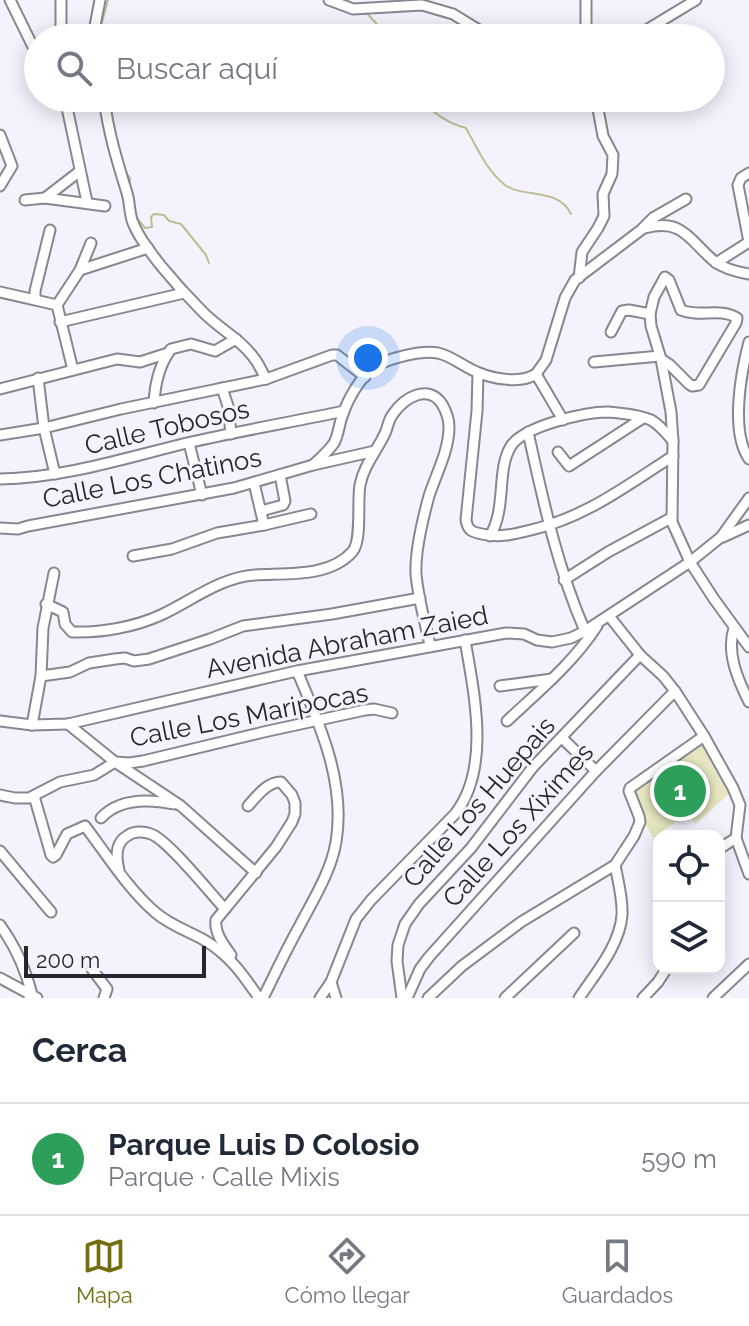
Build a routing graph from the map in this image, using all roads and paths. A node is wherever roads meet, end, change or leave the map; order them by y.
1 (10, 0) edge
2 (61, 0) edge
3 (100, 0) edge
4 (329, 0) edge
5 (586, 0) edge
6 (696, 0) edge
7 (61, 24) edge
8 (95, 24) edge
9 (469, 24) edge
10 (586, 24) edge
11 (656, 24) edge
12 (24, 28) edge
13 (106, 112) edge
14 (599, 112) edge
15 (67, 113) edge
16 (0, 135) edge
17 (80, 171) junction
18 (749, 173) edge
19 (0, 186) edge
20 (45, 198) junction
21 (686, 199) dead end
22 (25, 200) dead end
23 (87, 202) junction
24 (105, 206) dead end
25 (50, 230) dead end
26 (641, 230) junction
27 (749, 242) edge
28 (91, 243) dead end
29 (148, 248) junction
30 (716, 263) junction
31 (80, 270) junction
32 (749, 274) edge
33 (579, 278) junction
34 (0, 292) edge
35 (184, 293) junction
36 (35, 299) junction
37 (57, 305) junction
38 (650, 314) junction
39 (60, 322) junction
40 (611, 332) dead end
41 (236, 339) junction
42 (749, 342) edge
43 (168, 353) junction
44 (660, 358) junction
45 (594, 362) dead end
46 (73, 370) junction
47 (478, 373) junction
48 (536, 374) junction
49 (365, 377) junction
50 (38, 378) junction
51 (266, 379) junction
52 (222, 388) junction
53 (0, 389) edge
54 (154, 403) junction
55 (344, 411) junction
56 (643, 418) junction
57 (563, 420) junction
58 (44, 428) junction
59 (528, 432) junction
60 (231, 434) junction
61 (0, 435) edge
62 (673, 441) junction
63 (189, 443) junction
64 (375, 451) junction
65 (558, 452) dead end
66 (673, 456) junction
67 (749, 459) edge
68 (313, 465) junction
69 (55, 474) junction
70 (280, 475) junction
71 (0, 479) edge
72 (254, 483) junction
73 (202, 495) junction
74 (749, 498) edge
75 (261, 511) junction
76 (311, 514) dead end
77 (671, 518) junction
78 (264, 525) junction
79 (749, 525) edge
80 (549, 526) junction
81 (0, 528) edge
82 (490, 536) junction
83 (721, 537) junction
84 (133, 556) dead end
85 (690, 562) junction
86 (54, 573) dead end
87 (564, 580) junction
88 (420, 598) junction
89 (46, 604) junction
90 (609, 616) junction
91 (598, 623) junction
92 (734, 628) junction
93 (585, 631) junction
94 (465, 640) junction
95 (430, 645) junction
96 (749, 647) edge
97 (640, 655) junction
98 (297, 671) junction
99 (41, 676) junction
100 (552, 679) junction
101 (500, 686) dead end
102 (675, 691) junction
103 (749, 702) edge
104 (392, 713) dead end
105 (318, 720) junction
106 (0, 721) edge
107 (507, 721) dead end
108 (68, 724) junction
109 (32, 725) junction
110 (704, 736) junction
111 (562, 738) junction
112 (115, 762) junction
113 (596, 771) junction
114 (0, 795) edge
115 (34, 796) junction
116 (181, 806) junction
117 (248, 806) dead end
118 (744, 814) edge
119 (101, 818) dead end
120 (736, 838) junction
121 (725, 845) edge
122 (0, 851) edge
123 (615, 865) junction
124 (120, 871) junction
125 (256, 873) junction
126 (749, 874) edge
127 (225, 909) junction
128 (51, 912) dead end
129 (0, 925) edge
130 (574, 933) dead end
131 (749, 964) edge
132 (92, 969) dead end
133 (239, 969) junction
134 (663, 974) edge
135 (0, 978) edge
136 (331, 982) junction
137 (33, 997) edge
138 (104, 998) edge
139 (261, 998) edge
140 (320, 998) edge
141 (336, 998) edge
142 (405, 998) edge
143 (428, 998) edge
144 (505, 998) edge
145 (579, 998) edge
146 (643, 998) edge
147 (713, 998) edge

1 - 12 street
2 - 7 street
3 - 8 street
4 - 9 street
5 - 10 street
6 - 11 street
13 - 29 street
14 - 33 street
15 - 17 street
16 - 19 street
17 - 20 street
17 - 23 street
18 - 27 street
20 - 22 street
20 - 23 street
21 - 26 street
23 - 24 street
25 - 36 street
26 - 30 street
26 - 33 street
27 - 30 street
28 - 31 street
29 - 31 street
29 - 35 street
30 - 32 street
31 - 37 street
33 - 48 street
34 - 36 street
35 - 39 street
35 - 41 street
36 - 37 street
37 - 39 street
38 - 40 street
38 - 44 street
38 - 44 street
39 - 46 street
41 - 43 street
41 - 51 street
42 - 67 street
43 - 46 street
43 - 54 street
44 - 45 street
44 - 62 street
46 - 50 street
47 - 48 street
47 - 49 street
47 - 82 street
48 - 57 street
49 - 51 street
49 - 55 street
50 - 53 street
50 - 58 street
51 - 52 street
52 - 54 street
52 - 60 street
54 - 58 street
55 - 60 street, Calle Tobosos
55 - 68 street
56 - 57 street
56 - 62 street
56 - 65 street
57 - 59 street
58 - 61 street
58 - 69 street
59 - 80 street
59 - 82 street
60 - 63 street, Calle Tobosos
62 - 66 street
63 - 69 street, Calle Tobosos
63 - 73 street
64 - 68 street, Calle Los Chatinos
64 - 88 street
64 - 89 street
66 - 77 street
66 - 80 street
68 - 70 street, Calle Los Chatinos
69 - 71 street, Calle Tobosos
70 - 72 street, Calle Los Chatinos
70 - 75 street
72 - 73 street, Calle Los Chatinos
72 - 75 street
73 - 81 street, Calle Los Chatinos
74 - 83 street, Avenida Abraham Zaied
75 - 78 street
76 - 78 street
77 - 85 street
77 - 87 street
78 - 84 street
79 - 83 street
80 - 82 street
80 - 87 street
83 - 85 street, Avenida Abraham Zaied
85 - 90 street, Avenida Abraham Zaied
85 - 92 street
86 - 89 street
87 - 93 street
88 - 95 street
88 - 99 street
89 - 99 street
90 - 91 street, Avenida Abraham Zaied
90 - 97 street
91 - 93 street, Avenida Abraham Zaied
91 - 100 street
92 - 96 street
92 - 103 street
93 - 94 street, Avenida Abraham Zaied
94 - 95 street, Avenida Abraham Zaied
94 - 136 street
95 - 98 street, Avenida Abraham Zaied
97 - 102 street
97 - 111 street, Calle Los Huepais
98 - 105 street
98 - 108 street, Avenida Abraham Zaied
99 - 109 street
100 - 101 street
100 - 107 street
102 - 110 street
102 - 113 street, Calle Los Xiximes
104 - 105 street, Calle Los Maripocas
105 - 112 street, Calle Los Maripocas
105 - 139 street
106 - 109 street, Avenida Abraham Zaied
108 - 109 street, Avenida Abraham Zaied
108 - 112 street
110 - 118 street
110 - 123 street
111 - 113 street
111 - 142 street, Calle Los Huepais
112 - 115 street, Calle Los Maripocas
112 - 116 street
113 - 142 street, Calle Los Xiximes
114 - 115 street
115 - 124 street
116 - 119 street
116 - 125 street
117 - 125 street
118 - 120 street
120 - 121 street
120 - 126 street
122 - 128 street
123 - 143 street
123 - 145 street
124 - 127 street
124 - 133 street
125 - 127 street
127 - 133 street
129 - 137 street
130 - 144 street
131 - 147 street
132 - 138 street
133 - 139 street
134 - 146 street
135 - 137 street
136 - 140 street
136 - 141 street

